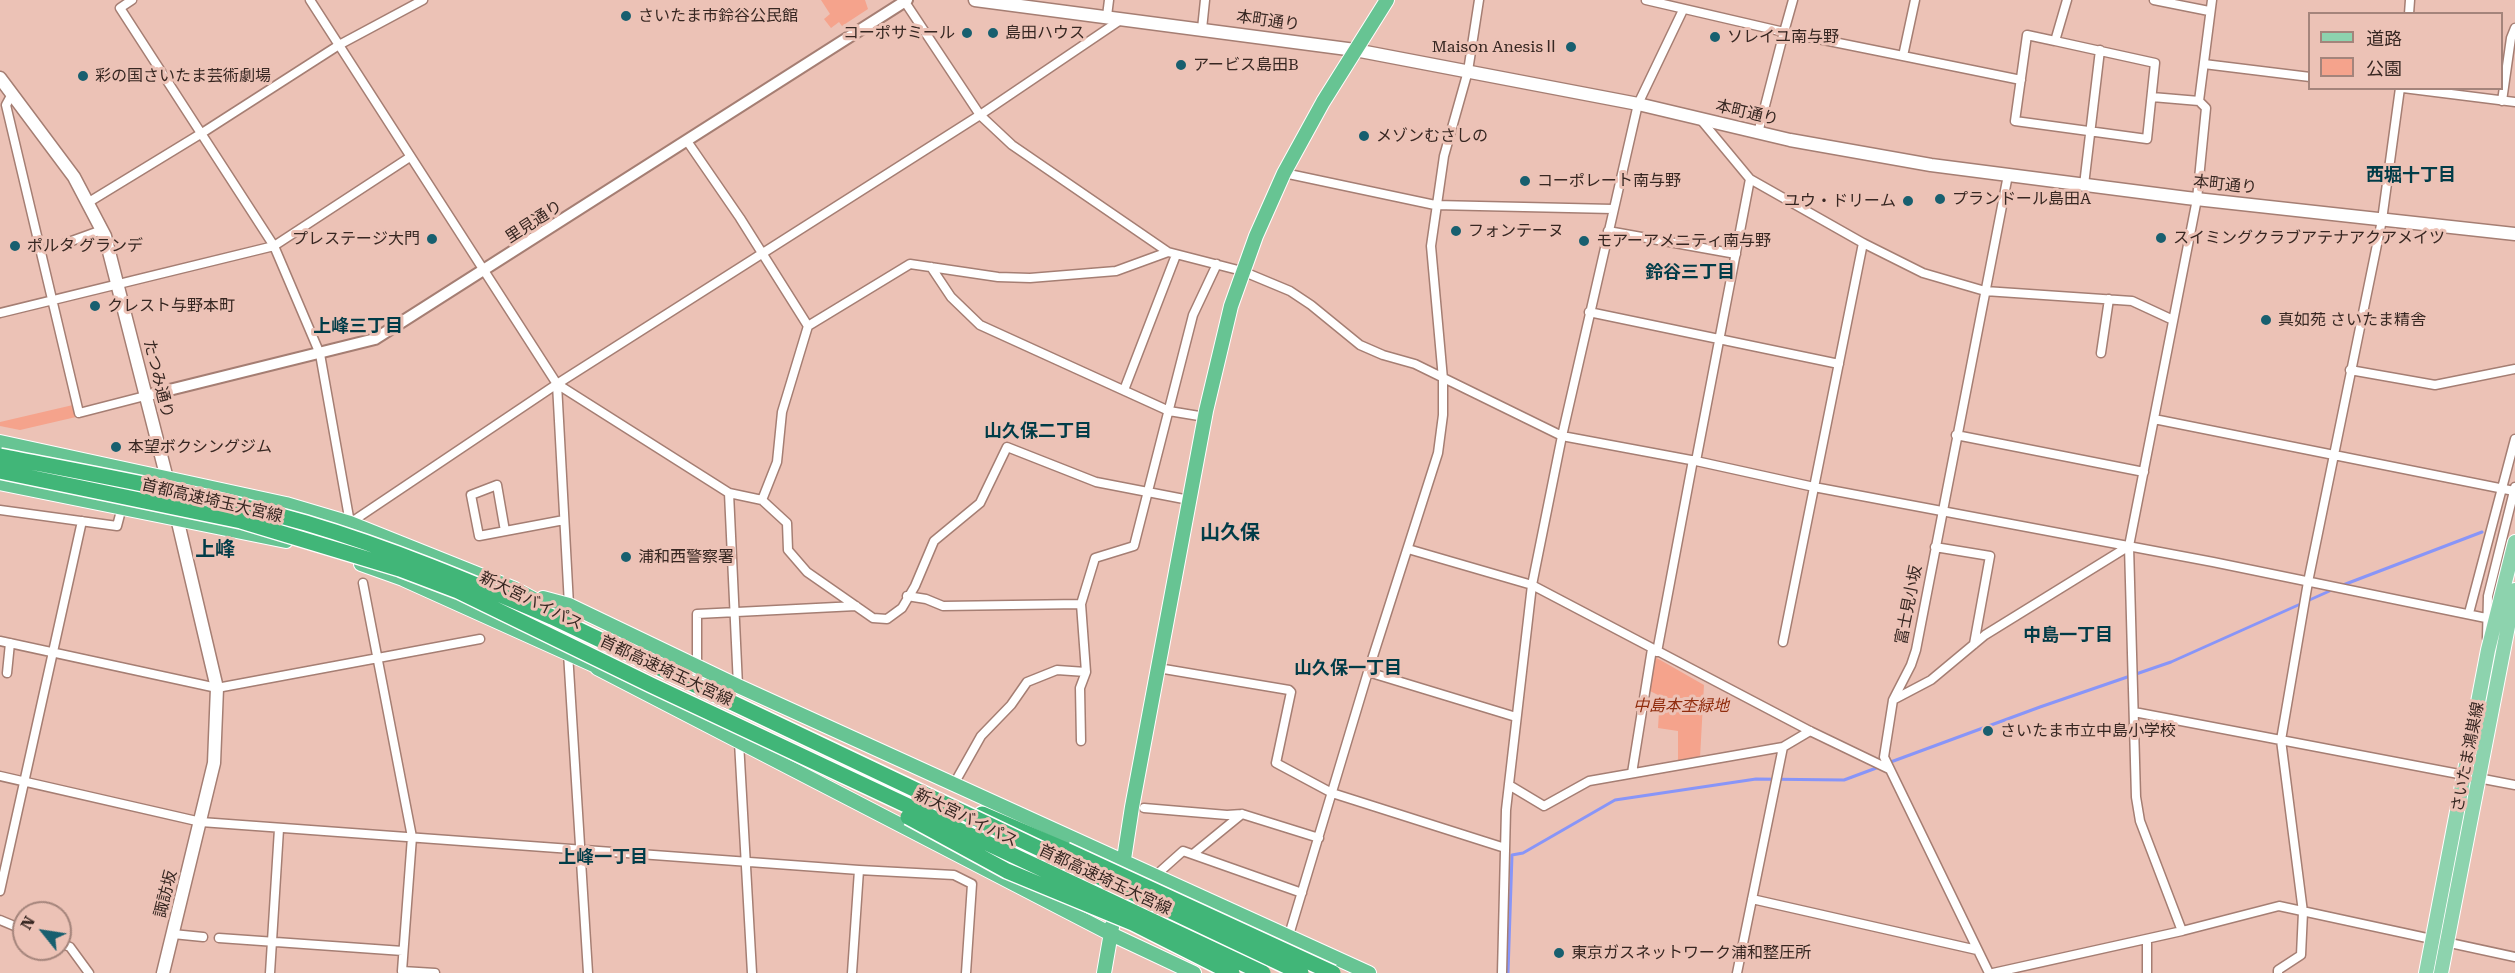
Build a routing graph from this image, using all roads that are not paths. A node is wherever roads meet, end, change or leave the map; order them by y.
1 (132, 0) edge
2 (310, 0) edge
3 (423, 0) edge
4 (975, 0) edge
5 (1109, 0) edge
6 (1205, 0) edge
7 (1387, 0) edge
8 (1479, 0) edge
9 (1646, 0) edge
10 (1792, 0) edge
11 (1915, 0) edge
12 (2067, 0) edge
13 (2154, 0) edge
14 (2212, 0) edge
15 (906, 1) edge
16 (1683, 10) junction
17 (2209, 11) junction
18 (1107, 16) junction
19 (1124, 18) junction
20 (2515, 28) edge
21 (1202, 29) junction
22 (1784, 32) junction
23 (2055, 41) junction
24 (339, 45) junction
25 (1355, 50) junction
26 (2100, 51) junction
27 (1903, 56) junction
28 (2204, 64) junction
29 (1468, 71) junction
30 (2308, 77) edge
31 (2021, 80) junction
32 (4, 86) edge
33 (2401, 90) edge
34 (2418, 90) edge
35 (2152, 97) junction
36 (2502, 100) junction
37 (2199, 101) junction
38 (2515, 102) edge
39 (1638, 104) junction
40 (980, 115) junction
41 (1701, 119) junction
42 (2090, 131) junction
43 (202, 133) junction
44 (1758, 133) junction
45 (687, 141) junction
46 (410, 157) junction
47 (1284, 173) junction
48 (2008, 175) junction
49 (1750, 179) junction
50 (2084, 185) junction
51 (2197, 199) junction
52 (89, 202) junction
53 (1435, 205) junction
54 (1613, 210) junction
55 (2382, 220) junction
56 (102, 230) junction
57 (1608, 231) junction
58 (2515, 234) edge
59 (66, 243) dead end
60 (1863, 243) junction
61 (274, 246) junction
62 (1172, 254) junction
63 (1736, 254) junction
64 (762, 255) junction
65 (1217, 264) junction
66 (931, 267) junction
67 (1242, 270) junction
68 (485, 271) junction
69 (118, 284) junction
70 (1985, 291) junction
71 (52, 299) junction
72 (2109, 299) junction
73 (1589, 312) junction
74 (0, 313) edge
75 (2173, 320) junction
76 (808, 326) junction
77 (1720, 339) junction
78 (2101, 353) dead end
79 (320, 354) junction
80 (1839, 364) junction
81 (2515, 369) edge
82 (2350, 370) junction
83 (1443, 379) junction
84 (557, 384) junction
85 (1124, 390) junction
86 (145, 396) junction
87 (1169, 411) junction
88 (1205, 417) junction
89 (2154, 419) junction
90 (1956, 435) junction
91 (1562, 436) junction
92 (2515, 439) edge
93 (0, 442) edge
94 (2334, 454) junction
95 (0, 456) edge
96 (1694, 460) junction
97 (0, 471) edge
98 (2144, 472) junction
99 (167, 478) junction
100 (0, 483) edge
101 (1814, 487) junction
102 (2501, 489) junction
103 (2514, 489) edge
104 (729, 493) junction
105 (1148, 493) junction
106 (762, 500) junction
107 (1189, 500) junction
108 (122, 507) junction
109 (0, 510) edge
110 (1941, 511) junction
111 (177, 518) junction
112 (564, 520) junction
113 (82, 521) junction
114 (350, 523) junction
115 (505, 531) junction
116 (2515, 542) edge
117 (2129, 546) junction
118 (1935, 547) junction
119 (1408, 549) junction
120 (2308, 582) junction
121 (363, 583) dead end
122 (1532, 585) junction
123 (515, 589) junction
124 (2515, 590) edge
125 (907, 596) junction
126 (1081, 604) junction
127 (569, 605) junction
128 (856, 606) junction
129 (736, 613) junction
130 (2469, 614) junction
131 (2487, 618) junction
132 (576, 622) junction
133 (2515, 632) edge
134 (480, 639) dead end
135 (0, 641) edge
136 (1783, 642) dead end
137 (10, 643) junction
138 (1974, 645) junction
139 (1654, 651) junction
140 (53, 653) junction
141 (568, 653) junction
142 (2494, 653) junction
143 (378, 658) junction
144 (581, 660) junction
145 (697, 667) junction
146 (1158, 668) junction
147 (1086, 672) junction
148 (1368, 672) junction
149 (7, 673) dead end
150 (651, 685) junction
151 (738, 686) junction
152 (217, 688) junction
153 (1893, 700) junction
154 (2134, 712) junction
155 (1516, 717) junction
156 (1810, 731) junction
157 (2281, 740) junction
158 (1081, 741) dead end
159 (739, 742) junction
160 (1783, 747) junction
161 (1889, 769) junction
162 (1632, 773) junction
163 (0, 777) edge
164 (2471, 777) junction
165 (24, 782) junction
166 (954, 784) junction
167 (1509, 785) junction
168 (2515, 785) edge
169 (1332, 794) junction
170 (930, 797) junction
171 (1144, 808) dead end
172 (1242, 814) junction
173 (201, 822) junction
174 (279, 829) junction
175 (412, 837) junction
176 (1319, 838) junction
177 (1505, 848) junction
178 (581, 850) junction
179 (1193, 854) junction
180 (747, 861) junction
181 (1124, 862) junction
182 (859, 870) junction
183 (1155, 876) junction
184 (0, 891) edge
185 (1302, 893) junction
186 (1752, 899) junction
187 (2303, 912) junction
188 (2182, 931) junction
189 (173, 934) junction
190 (1111, 934) junction
191 (1289, 935) junction
192 (203, 937) dead end
193 (219, 938) dead end
194 (2147, 939) junction
195 (2432, 939) junction
196 (273, 942) junction
197 (2446, 942) junction
198 (72, 950) edge
199 (1977, 950) junction
200 (403, 951) junction
201 (2515, 957) edge
202 (89, 973) edge
203 (163, 973) edge
204 (270, 973) edge
205 (435, 973) edge
206 (588, 973) edge
207 (752, 973) edge
208 (852, 973) edge
209 (966, 973) edge
210 (1104, 973) edge
211 (1194, 973) edge
212 (1232, 973) edge
213 (1263, 973) edge
214 (1272, 973) edge
215 (1295, 973) edge
216 (1300, 973) edge
217 (1333, 973) edge
218 (1369, 973) edge
219 (1502, 973) edge
220 (1737, 973) edge
221 (1991, 973) edge
222 (2147, 973) edge
223 (2278, 973) edge
224 (2426, 973) edge
225 (2441, 973) edge

1 - 43 street
2 - 24 street
3 - 24 street
4 - 18 main road, 本町通り
5 - 18 street
6 - 21 street
7 - 25 highway
8 - 29 street
9 - 16 street
10 - 22 street
11 - 27 street
12 - 23 street
13 - 17 street
14 - 17 street
15 - 40 street
15 - 45 street, 里見通り
16 - 22 street
16 - 39 street
17 - 28 street
18 - 19 main road, 本町通り
19 - 21 main road, 本町通り
19 - 40 street
20 - 36 street
21 - 25 main road, 本町通り
22 - 27 street
22 - 44 street
23 - 26 street
23 - 31 street
24 - 43 street
24 - 46 street
25 - 29 main road, 本町通り
25 - 47 highway
26 - 35 street
26 - 42 street
27 - 31 street
28 - 30 street
28 - 37 street
29 - 39 main road, 本町通り
29 - 53 street
31 - 42 street
32 - 52 main road, たつみ通り
32 - 71 street
33 - 55 street
34 - 36 street
35 - 37 street
35 - 42 street
36 - 38 street
37 - 51 street
39 - 41 main road, 本町通り
39 - 54 street
40 - 62 street
40 - 64 street
41 - 44 main road, 本町通り
41 - 49 street
42 - 50 street
43 - 52 street
43 - 61 street
44 - 48 main road, 本町通り
45 - 64 street
45 - 68 street, 里見通り
46 - 61 street
46 - 68 street
47 - 53 street
47 - 67 highway
48 - 50 main road, 本町通り
48 - 70 street, 富士見小坂
49 - 60 street
49 - 63 street
50 - 51 main road, 本町通り
51 - 55 main road, 本町通り
51 - 75 street
52 - 56 main road, たつみ通り
53 - 54 street
53 - 83 street
54 - 57 street
55 - 58 main road, 本町通り
55 - 82 street
56 - 59 street
56 - 69 main road, たつみ通り
57 - 63 street
57 - 73 street
60 - 70 street
60 - 80 street
61 - 69 street
61 - 79 street
62 - 65 street
62 - 66 street
62 - 85 street
63 - 77 street
64 - 76 street
64 - 84 street
65 - 67 street
65 - 87 street
66 - 76 street
66 - 85 street
67 - 83 street
67 - 88 highway
68 - 79 street, 里見通り
68 - 84 street
69 - 71 street
69 - 86 main road, たつみ通り
70 - 72 street
70 - 90 street, 富士見小坂
71 - 74 street
71 - 86 street
72 - 75 street
72 - 78 street
73 - 77 street
73 - 91 street
75 - 89 street
76 - 106 street
77 - 80 street
77 - 96 street
79 - 86 street, 里見通り
79 - 114 street
80 - 101 street
81 - 82 street
82 - 94 street
83 - 91 street
83 - 119 street
84 - 104 street
84 - 112 street
84 - 114 street
85 - 87 street
86 - 99 main road, たつみ通り
87 - 88 street
87 - 105 street
88 - 107 highway
89 - 94 street
89 - 98 street
90 - 98 street
90 - 110 street, 富士見小坂
91 - 96 street
91 - 122 street
92 - 102 street
93 - 99 highway, 新大宮バイパス
94 - 102 street
94 - 120 street
95 - 170 highway, 首都高速埼玉大宮線, bridge
96 - 101 street
96 - 139 street
97 - 150 highway, 首都高速埼玉大宮線, bridge
98 - 117 street
99 - 111 main road, たつみ通り
99 - 114 highway, 新大宮バイパス
100 - 108 highway, 新大宮バイパス
101 - 110 street
101 - 136 street
102 - 103 street
102 - 130 street
103 - 131 street
104 - 106 street
104 - 129 street
105 - 107 street
105 - 125 street
105 - 126 street
106 - 128 street
107 - 146 highway
108 - 111 highway, 新大宮バイパス
108 - 113 street
109 - 113 street
110 - 117 street
110 - 118 street, 富士見小坂
111 - 141 highway, 新大宮バイパス
111 - 152 main road, たつみ通り
112 - 115 street
112 - 127 street
113 - 140 street
114 - 123 highway, 新大宮バイパス
115 - 115 street
116 - 142 main road, さいたま鴻巣線
117 - 120 street
117 - 138 street
117 - 154 street
118 - 138 street
118 - 153 street, 富士見小坂
119 - 122 street
119 - 148 street
120 - 130 street
120 - 157 street
121 - 143 street
122 - 139 street
122 - 155 street
123 - 127 highway
123 - 132 highway, 新大宮バイパス
124 - 142 main road, さいたま鴻巣線
125 - 126 street
125 - 128 street
126 - 147 street
127 - 132 street
127 - 145 highway
128 - 129 street
129 - 145 street
129 - 151 street
130 - 131 street
131 - 142 street
132 - 144 highway, 新大宮バイパス
133 - 142 street
134 - 143 street
135 - 137 street
137 - 140 street
137 - 149 street
138 - 153 street
139 - 156 street
139 - 162 street
140 - 152 street
140 - 165 street
141 - 144 highway, 新大宮バイパス
141 - 178 street
142 - 164 main road, さいたま鴻巣線
143 - 152 street
143 - 175 street
144 - 159 highway
145 - 151 highway
146 - 169 street
146 - 181 highway
147 - 158 street
147 - 166 street
148 - 155 street
148 - 169 street
150 - 212 highway, bridge
150 - 213 highway, 首都高速埼玉大宮線, bridge
151 - 166 highway
152 - 173 main road, たつみ通り
153 - 161 street, 富士見小坂
154 - 157 street
154 - 188 street
155 - 167 street
156 - 160 street
156 - 161 street
157 - 164 street
157 - 187 street
159 - 180 street
159 - 190 highway
160 - 162 street
160 - 186 street
161 - 199 street
162 - 167 street
163 - 165 street
164 - 168 street
164 - 195 main road, さいたま鴻巣線
164 - 197 main road, さいたま鴻巣線
165 - 173 street
165 - 184 street
166 - 181 highway
167 - 177 street
169 - 176 street
169 - 177 street
170 - 216 highway, 首都高速埼玉大宮線, bridge
170 - 217 highway, bridge
171 - 172 street
172 - 176 street
172 - 179 street
173 - 174 street
173 - 189 main road, 諏訪坂
174 - 175 street
174 - 196 street
175 - 178 street
175 - 200 street
176 - 185 street
177 - 219 street
178 - 180 street
178 - 206 street
179 - 183 street
179 - 185 street
180 - 182 street
180 - 207 street
181 - 183 highway
181 - 190 highway
182 - 208 street
182 - 209 street
183 - 191 highway
185 - 191 street
186 - 199 street
186 - 220 street
187 - 188 street
187 - 195 street
187 - 223 street
188 - 194 street
189 - 192 street
189 - 203 main road, 諏訪坂
190 - 210 highway
190 - 211 highway
191 - 218 highway
193 - 196 street
194 - 221 street
194 - 222 street
195 - 197 street
195 - 224 main road, さいたま鴻巣線
196 - 200 street
196 - 204 street
197 - 201 street
197 - 225 main road, さいたま鴻巣線
198 - 202 street
199 - 221 street
200 - 205 street
214 - 215 highway

